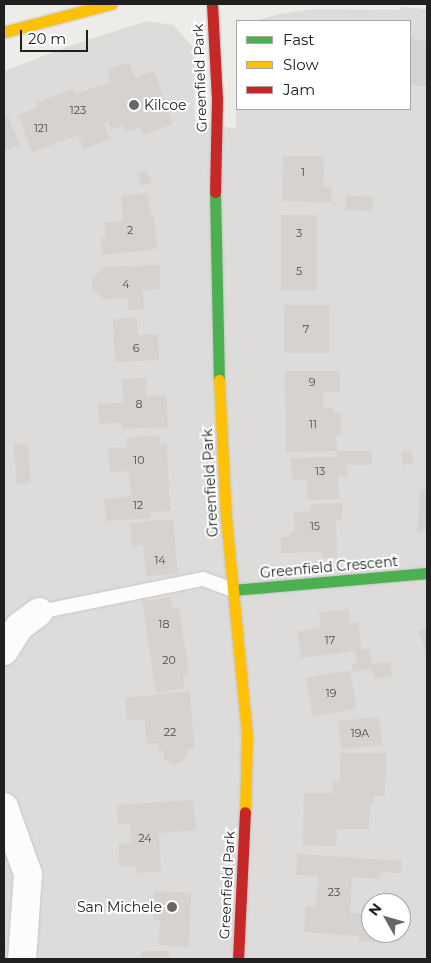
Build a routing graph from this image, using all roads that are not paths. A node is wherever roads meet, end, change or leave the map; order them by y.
1 (111, 4) edge
2 (212, 4) edge
3 (4, 32) edge
4 (427, 573) edge
5 (233, 590) junction
6 (40, 612) joint
7 (4, 651) edge
8 (4, 808) edge
9 (22, 959) edge
10 (238, 959) edge

1 - 3 street
2 - 5 street, Greenfield Park
4 - 5 street, Greenfield Crescent
5 - 6 lane
5 - 10 street, Greenfield Park
6 - 7 street
8 - 9 street

